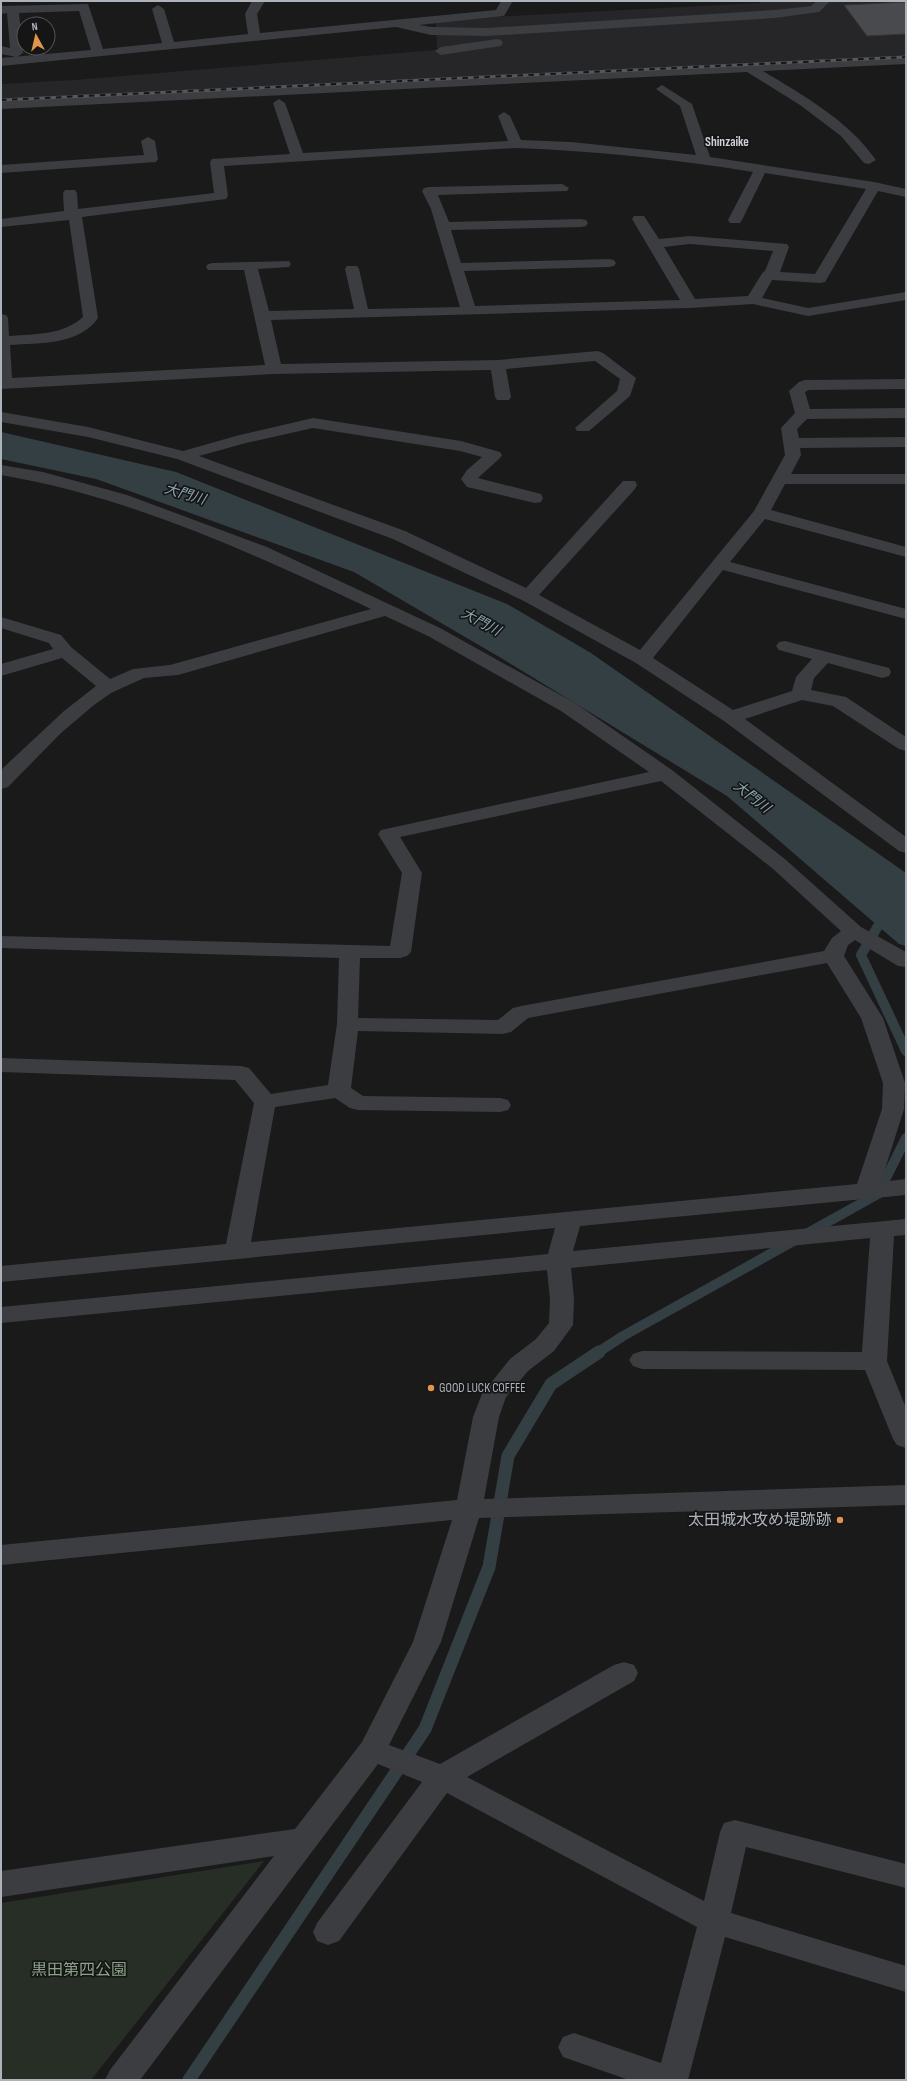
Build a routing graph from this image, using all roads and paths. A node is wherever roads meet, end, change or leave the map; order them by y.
1 (259, 1) edge
2 (507, 1) edge
3 (824, 1) edge
4 (83, 4) edge
5 (158, 9) dead end
6 (7, 10) edge
7 (398, 24) junction
8 (509, 30) junction
9 (255, 38) junction
10 (205, 42) junction
11 (169, 46) junction
12 (138, 49) junction
13 (1, 50) edge
14 (441, 51) dead end
15 (98, 53) junction
16 (216, 54) dead end
17 (68, 56) junction
18 (147, 60) dead end
19 (906, 60) edge
20 (76, 66) dead end
21 (2, 68) edge
22 (750, 68) junction
23 (662, 89) dead end
24 (279, 103) dead end
25 (1, 105) edge
26 (504, 116) dead end
27 (148, 141) dead end
28 (516, 144) junction
29 (297, 156) junction
30 (704, 160) junction
31 (869, 160) dead end
32 (1, 169) edge
33 (761, 169) junction
34 (874, 186) junction
35 (562, 188) dead end
36 (70, 193) dead end
37 (906, 193) edge
38 (73, 215) junction
39 (639, 219) dead end
40 (736, 220) dead end
41 (1, 223) edge
42 (581, 223) dead end
43 (443, 226) junction
44 (656, 244) junction
45 (609, 263) dead end
46 (284, 264) dead end
47 (250, 265) junction
48 (213, 267) dead end
49 (456, 267) junction
50 (352, 269) dead end
51 (771, 275) junction
52 (906, 296) edge
53 (753, 300) junction
54 (690, 304) junction
55 (469, 311) junction
56 (362, 314) junction
57 (263, 316) junction
58 (1, 318) edge
59 (3, 341) junction
60 (498, 364) junction
61 (274, 369) junction
62 (2, 383) edge
63 (906, 384) edge
64 (503, 397) dead end
65 (906, 413) edge
66 (803, 414) junction
67 (1, 417) edge
68 (583, 428) dead end
69 (791, 442) junction
70 (906, 442) edge
71 (183, 456) junction
72 (1, 470) edge
73 (780, 479) junction
74 (906, 479) edge
75 (630, 485) dead end
76 (535, 498) dead end
77 (761, 513) junction
78 (906, 552) edge
79 (719, 564) junction
80 (528, 596) junction
81 (386, 610) junction
82 (906, 614) edge
83 (1, 622) edge
84 (785, 646) dead end
85 (65, 651) junction
86 (825, 656) junction
87 (642, 659) junction
88 (1, 670) edge
89 (882, 672) dead end
90 (109, 687) junction
91 (801, 694) junction
92 (731, 717) junction
93 (906, 745) edge
94 (665, 774) junction
95 (1, 783) edge
96 (903, 841) edge
97 (854, 931) junction
98 (1, 942) edge
99 (350, 952) junction
100 (834, 956) junction
101 (906, 961) edge
102 (348, 1024) junction
103 (1, 1065) edge
104 (339, 1090) junction
105 (265, 1102) junction
106 (500, 1105) dead end
107 (906, 1187) edge
108 (866, 1192) junction
109 (570, 1219) junction
110 (894, 1228) edge
111 (236, 1251) junction
112 (558, 1260) junction
113 (1, 1274) edge
114 (1, 1315) edge
115 (642, 1360) dead end
116 (874, 1361) junction
117 (906, 1439) edge
118 (906, 1495) edge
119 (469, 1509) junction
120 (1, 1555) edge
121 (624, 1673) dead end
122 (372, 1750) junction
123 (442, 1778) junction
124 (303, 1840) junction
125 (906, 1876) edge
126 (1, 1884) edge
127 (714, 1921) junction
128 (328, 1932) dead end
129 (906, 1979) edge
130 (574, 2047) dead end
131 (121, 2080) edge
132 (671, 2080) edge

1 - 9 street
2 - 7 street
3 - 8 street
4 - 6 street
4 - 15 street
5 - 11 street
6 - 13 street
7 - 8 street
7 - 9 street
8 - 14 street
9 - 10 street
10 - 11 street
10 - 16 street
11 - 12 street
12 - 15 street
12 - 18 street
15 - 17 street
17 - 20 street
17 - 21 street
19 - 22 street
22 - 25 street
22 - 31 street
23 - 30 street
24 - 29 street
26 - 28 street
27 - 32 street
28 - 29 street
28 - 30 street
29 - 38 street
30 - 33 street
33 - 34 street
33 - 40 street
34 - 37 street
34 - 51 street
35 - 43 street
36 - 38 street
38 - 41 street
38 - 59 street
39 - 44 street
42 - 43 street
43 - 49 street
44 - 51 street
44 - 54 street
45 - 49 street
46 - 47 street
47 - 48 street
47 - 57 street
49 - 55 street
50 - 56 street
51 - 53 street
52 - 53 street
53 - 54 street
54 - 55 street
55 - 56 street
56 - 57 street
57 - 61 street
58 - 59 street
59 - 62 street
60 - 61 street
60 - 64 street
60 - 68 street
61 - 62 street
63 - 66 street
65 - 66 street
66 - 69 street
67 - 71 street
69 - 70 street
69 - 73 street
71 - 76 street
71 - 80 street
72 - 81 street
73 - 74 street
73 - 77 street
75 - 80 street
77 - 78 street
77 - 79 street
79 - 82 street
79 - 87 street
80 - 87 street
81 - 90 street
81 - 94 street
83 - 85 street
84 - 86 street
85 - 88 street
85 - 90 street
86 - 89 street
86 - 91 street
87 - 92 street
90 - 95 street
91 - 92 street
91 - 93 street
92 - 96 street
94 - 97 street
94 - 99 street
97 - 100 street
97 - 101 street
98 - 99 street
99 - 102 street
100 - 102 street
100 - 108 street
102 - 104 street
103 - 105 street
104 - 105 street
104 - 106 street
105 - 111 street
107 - 108 street
108 - 109 street
109 - 111 street
109 - 112 street
110 - 112 street
110 - 116 street
111 - 113 street
112 - 114 street
112 - 119 street
115 - 116 street
116 - 117 street
118 - 119 street
119 - 120 street
119 - 122 street
121 - 123 street
122 - 123 street
122 - 124 street
123 - 127 street
123 - 128 street
124 - 126 street
124 - 131 street
125 - 127 street
127 - 129 street
127 - 132 street
130 - 132 street

